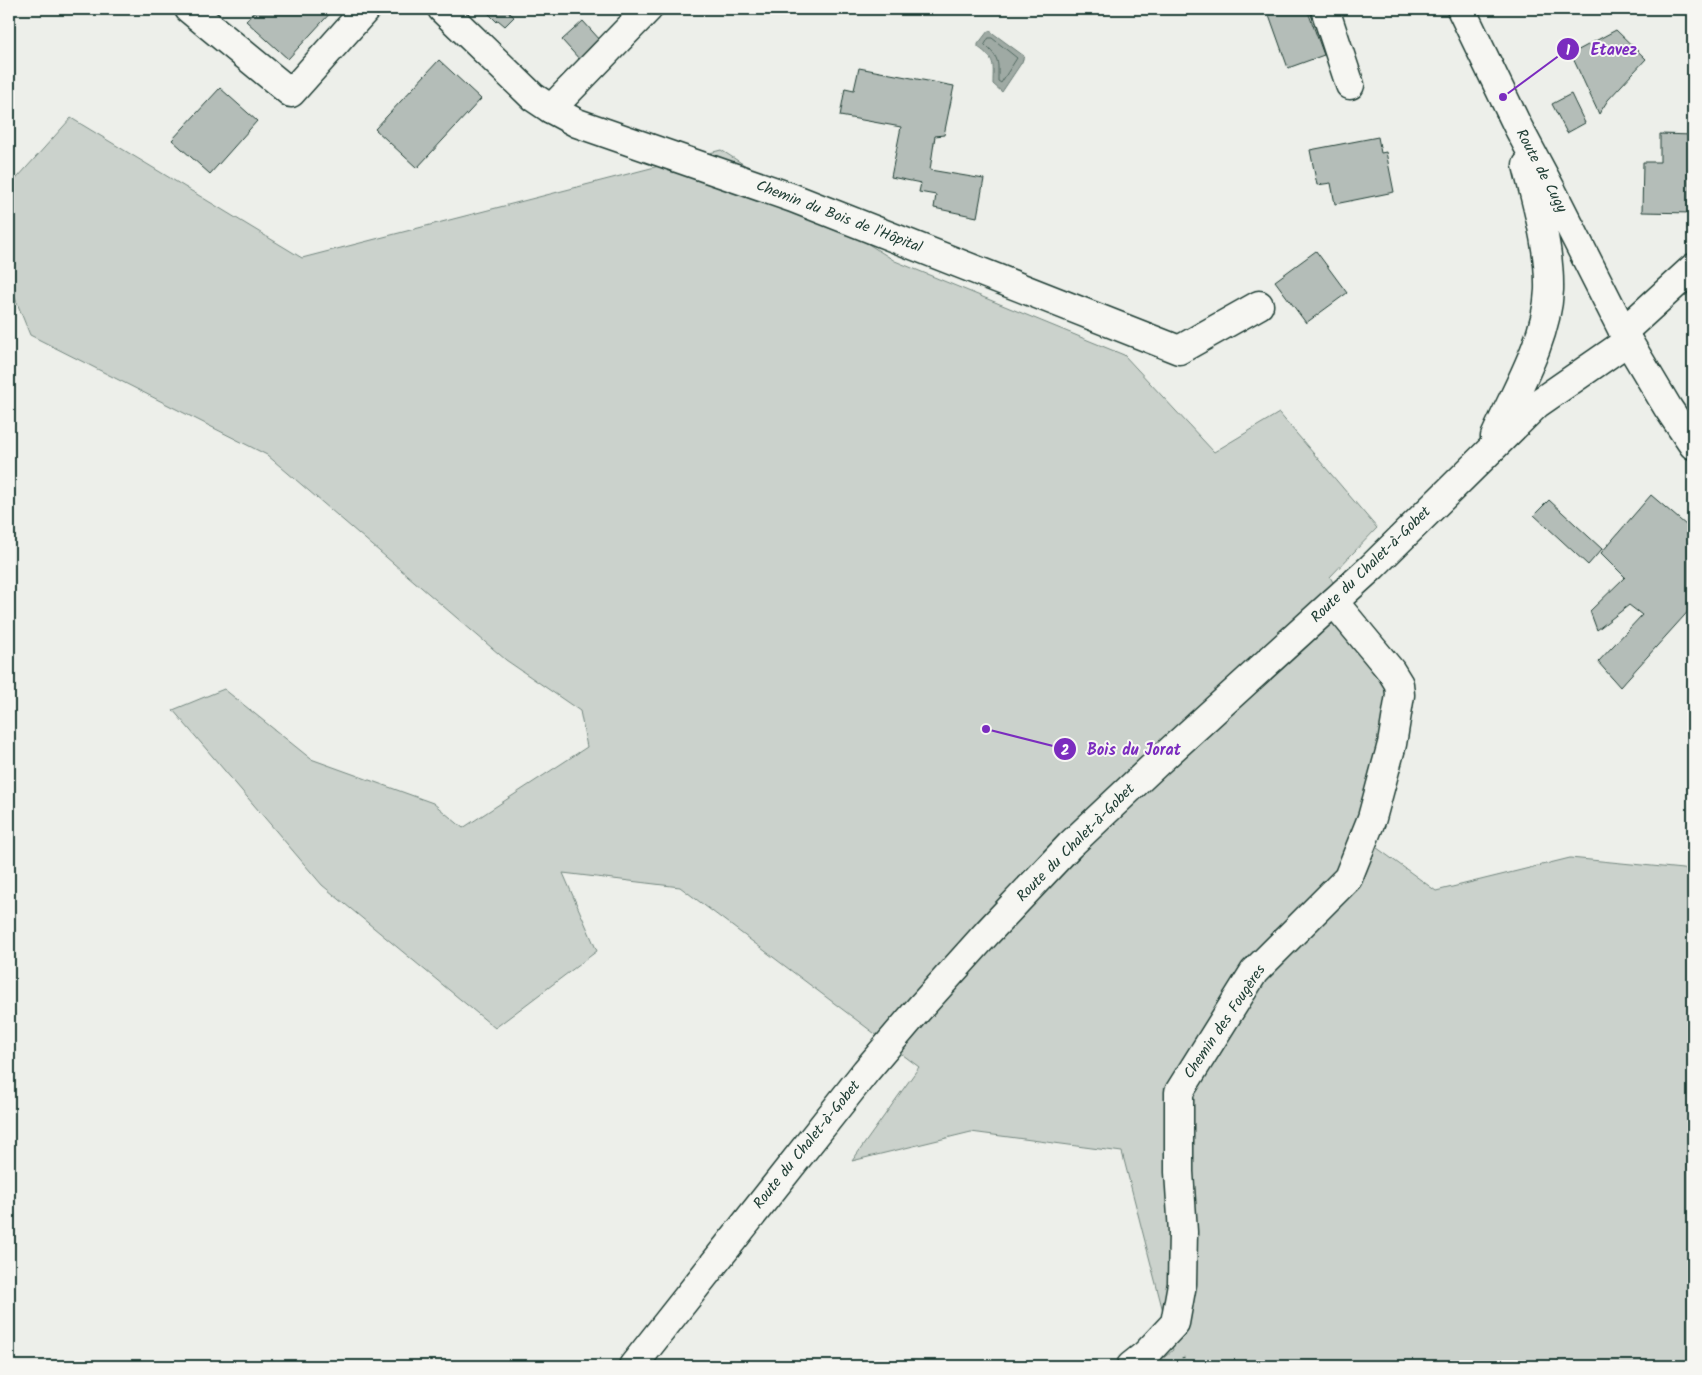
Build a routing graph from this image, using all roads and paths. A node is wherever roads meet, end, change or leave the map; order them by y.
1 (189, 9) edge
2 (366, 9) edge
3 (442, 9) edge
4 (648, 9) edge
5 (1325, 9) edge
6 (1462, 9) edge
7 (1350, 86) dead end
8 (551, 109) junction
9 (1518, 127) junction
10 (1693, 268) edge
11 (1258, 305) dead end
12 (1625, 337) junction
13 (1693, 445) edge
14 (1488, 452) junction
15 (1334, 602) junction
16 (633, 1366) edge
17 (1131, 1366) edge

1 - 2 street
3 - 8 street, Chemin du Bois de l'Hôpital
4 - 8 street
5 - 7 street
6 - 9 street, Route de Cugy
8 - 11 street, Chemin du Bois de l'Hôpital
9 - 12 street, Route de Cugy
9 - 14 street
10 - 12 street
12 - 13 street, Route de Cugy
12 - 14 street, Route du Chalet-à-Gobet
14 - 15 street, Route du Chalet-à-Gobet
15 - 16 street, Route du Chalet-à-Gobet
15 - 17 street, Chemin des Fougères

